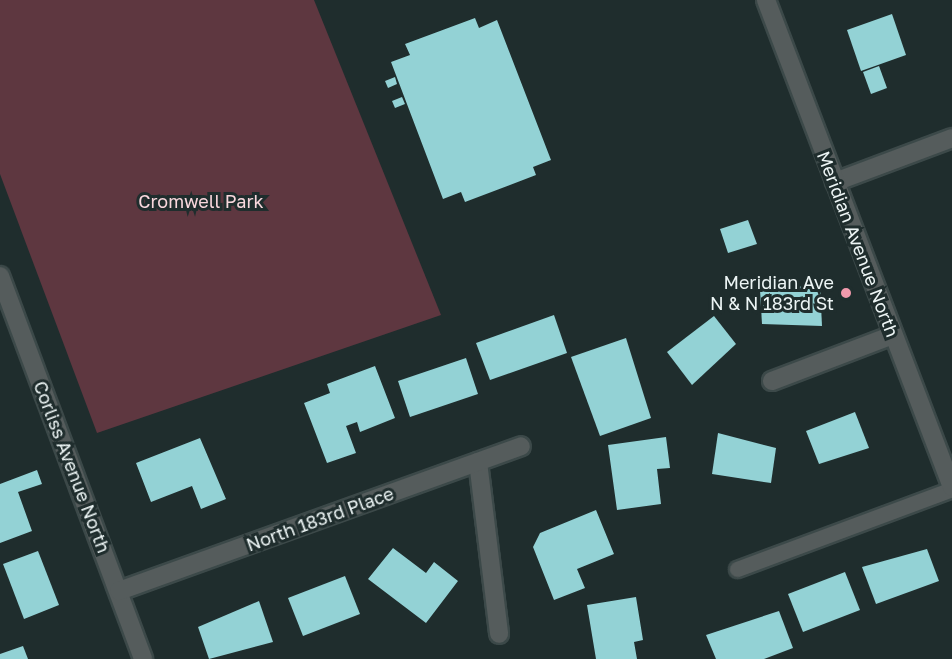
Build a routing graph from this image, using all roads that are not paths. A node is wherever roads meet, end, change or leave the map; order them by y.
1 (766, 0) edge
2 (952, 138) edge
3 (835, 182) junction
4 (0, 276) edge
5 (893, 335) junction
6 (772, 381) dead end
7 (521, 446) dead end
8 (478, 462) junction
9 (952, 488) edge
10 (737, 569) dead end
11 (119, 591) junction
12 (499, 634) dead end
13 (143, 659) edge

1 - 3 street, Meridian Avenue North
2 - 3 street
3 - 5 street, Meridian Avenue North
4 - 11 street, Corliss Avenue North
5 - 6 street
5 - 9 street, Meridian Avenue North
7 - 8 street, North 183rd Place
8 - 11 street, North 183rd Place
8 - 12 street
9 - 10 lane
11 - 13 street, Corliss Avenue North

